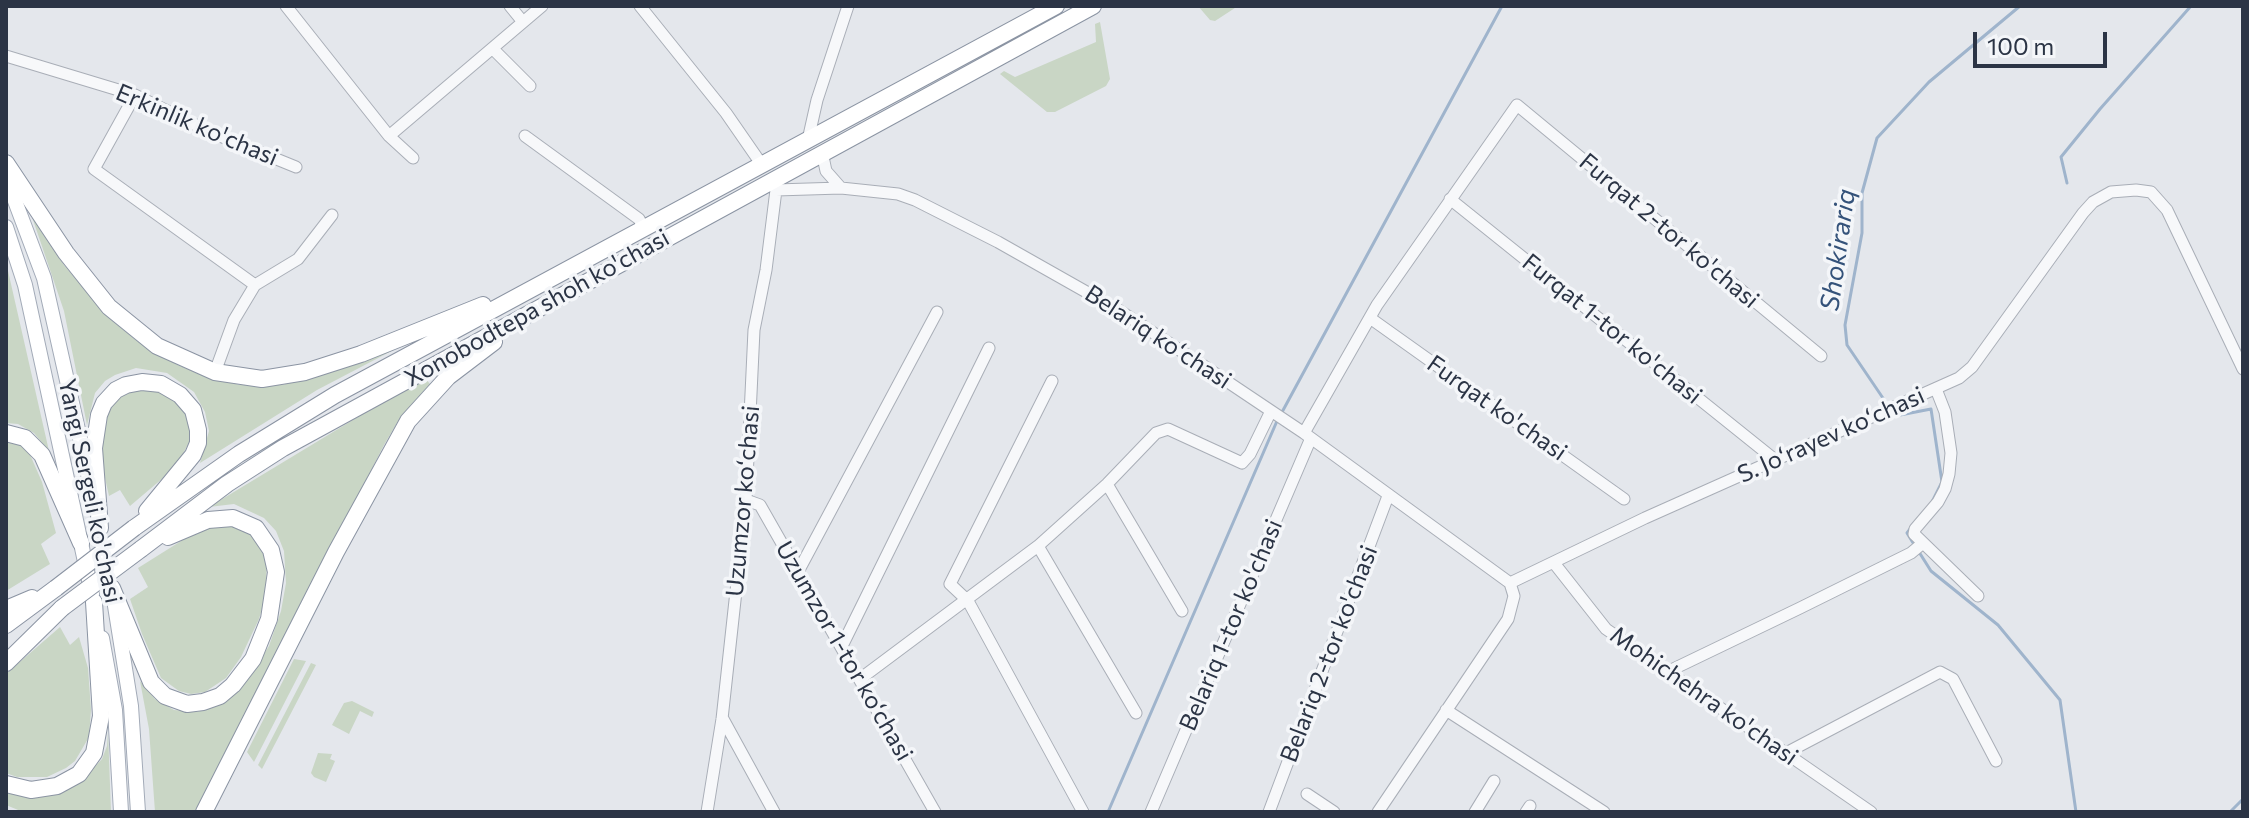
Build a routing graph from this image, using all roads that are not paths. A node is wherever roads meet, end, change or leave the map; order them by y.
1 (286, 6) edge
2 (510, 6) edge
3 (542, 6) edge
4 (640, 6) edge
5 (848, 6) edge
6 (1093, 6) edge
7 (1061, 11) edge
8 (523, 22) junction
9 (493, 49) junction
10 (6, 56) edge
11 (530, 86) dead end
12 (135, 95) junction
13 (1517, 105) joint
14 (389, 136) junction
15 (525, 136) dead end
16 (808, 140) junction
17 (822, 152) junction
18 (413, 158) dead end
19 (6, 163) edge
20 (762, 165) junction
21 (296, 167) dead end
22 (6, 177) edge
23 (774, 185) junction
24 (841, 188) junction
25 (1450, 199) junction
26 (332, 215) dead end
27 (6, 227) edge
28 (644, 229) junction
29 (555, 276) junction
30 (255, 285) junction
31 (565, 292) junction
32 (937, 312) dead end
33 (1370, 318) junction
34 (989, 348) dead end
35 (1821, 356) dead end
36 (2243, 369) edge
37 (215, 372) junction
38 (1052, 381) dead end
39 (1936, 389) junction
40 (1271, 411) junction
41 (6, 433) edge
42 (1307, 436) junction
43 (1774, 459) junction
44 (1107, 484) junction
45 (1388, 496) junction
46 (1624, 499) dead end
47 (746, 500) junction
48 (100, 528) junction
49 (134, 528) junction
50 (81, 543) junction
51 (1923, 543) junction
52 (1038, 546) junction
53 (141, 549) junction
54 (1554, 563) junction
55 (799, 570) junction
56 (1510, 583) junction
57 (56, 588) junction
58 (112, 588) junction
59 (1978, 596) dead end
60 (968, 601) junction
61 (94, 602) junction
62 (62, 608) junction
63 (6, 609) edge
64 (1182, 611) dead end
65 (6, 625) edge
66 (842, 646) junction
67 (6, 650) edge
68 (6, 663) edge
69 (1667, 672) junction
70 (860, 679) junction
71 (1446, 710) junction
72 (1136, 713) dead end
73 (722, 719) junction
74 (1786, 753) junction
75 (1996, 761) dead end
76 (1494, 781) dead end
77 (6, 784) edge
78 (1307, 794) dead end
79 (121, 812) edge
80 (138, 812) edge
81 (204, 812) edge
82 (707, 812) edge
83 (774, 812) edge
84 (935, 812) edge
85 (1083, 812) edge
86 (1151, 812) edge
87 (1269, 812) edge
88 (1334, 812) edge
89 (1378, 812) edge
90 (1475, 812) edge
91 (1604, 812) edge
92 (1871, 812) edge

1 - 14 street
2 - 8 street
3 - 8 street
4 - 20 street
5 - 16 street
6 - 7 highway, Xonobodtepa shoh ko'chasi
7 - 16 highway, Xonobodtepa shoh ko'chasi
7 - 17 highway, Xonobodtepa shoh ko'chasi
8 - 9 street
9 - 11 street
9 - 14 street
10 - 12 street, Erkinlik ko'chasi
12 - 21 street, Erkinlik ko'chasi
12 - 30 street
13 - 25 street, Belariq 1-tor ko'chasi
13 - 35 street, Furqat 2-tor ko'chasi
14 - 18 street
15 - 28 street
16 - 20 highway, Xonobodtepa shoh ko'chasi
17 - 23 highway, Xonobodtepa shoh ko'chasi
17 - 24 street
19 - 37 highway
20 - 23 highway
20 - 28 highway, Xonobodtepa shoh ko'chasi
22 - 48 main road, Yangi Sergeli ko'chasi
23 - 24 street, Belariq koʻchasi
23 - 31 highway, Xonobodtepa shoh ko'chasi
23 - 47 street, Uzumzor koʻchasi
24 - 40 street, Belariq koʻchasi
25 - 33 street, Belariq 1-tor ko'chasi
25 - 43 street, Furqat 1-tor ko'chasi
26 - 30 street
27 - 50 main road, Yangi Sergeli ko'chasi
28 - 29 highway, Xonobodtepa shoh ko'chasi
29 - 37 highway
29 - 49 highway, Xonobodtepa shoh ko'chasi
30 - 37 street
31 - 53 highway, Xonobodtepa shoh ko'chasi
31 - 81 highway
32 - 55 street
33 - 42 street, Belariq 1-tor ko'chasi
33 - 46 street, Furqat ko'chasi
34 - 66 street
36 - 39 street, S. Joʻrayev koʻchasi
38 - 60 street
39 - 43 street, S. Joʻrayev koʻchasi
39 - 51 street
40 - 42 street, Belariq koʻchasi
40 - 44 street
41 - 50 highway
42 - 45 street, Belariq koʻchasi
42 - 86 street, Belariq 1-tor ko'chasi
43 - 54 street, S. Joʻrayev koʻchasi
44 - 52 street
44 - 64 street
45 - 56 street, Belariq koʻchasi
45 - 87 street, Belariq 2-tor ko'chasi
47 - 55 street, Uzumzor 1-tor ko‘chasi
47 - 73 street, Uzumzor koʻchasi
48 - 49 highway
48 - 58 main road, Yangi Sergeli ko'chasi
49 - 57 highway, Xonobodtepa shoh ko'chasi, bridge
50 - 61 main road, Yangi Sergeli ko'chasi
51 - 59 street
51 - 69 street
52 - 60 street
52 - 72 street
53 - 58 highway
53 - 62 highway, Xonobodtepa shoh ko'chasi, bridge
54 - 56 street, S. Joʻrayev koʻchasi
54 - 69 street, Mohichehra ko'chasi
55 - 66 street, Uzumzor 1-tor ko‘chasi
56 - 71 street
57 - 63 highway
57 - 65 highway, Xonobodtepa shoh ko'chasi
58 - 80 main road, Yangi Sergeli ko'chasi
60 - 70 street
60 - 85 street
61 - 77 highway
61 - 79 main road, Yangi Sergeli ko'chasi
62 - 67 highway, Xonobodtepa shoh ko'chasi
62 - 68 highway
66 - 70 street, Uzumzor 1-tor ko‘chasi
69 - 74 street, Mohichehra ko'chasi
70 - 84 street, Uzumzor 1-tor ko‘chasi
71 - 89 street
71 - 91 street
73 - 82 street, Uzumzor koʻchasi
73 - 83 street
74 - 75 street
74 - 92 street, Mohichehra ko'chasi
76 - 90 street
78 - 88 street

